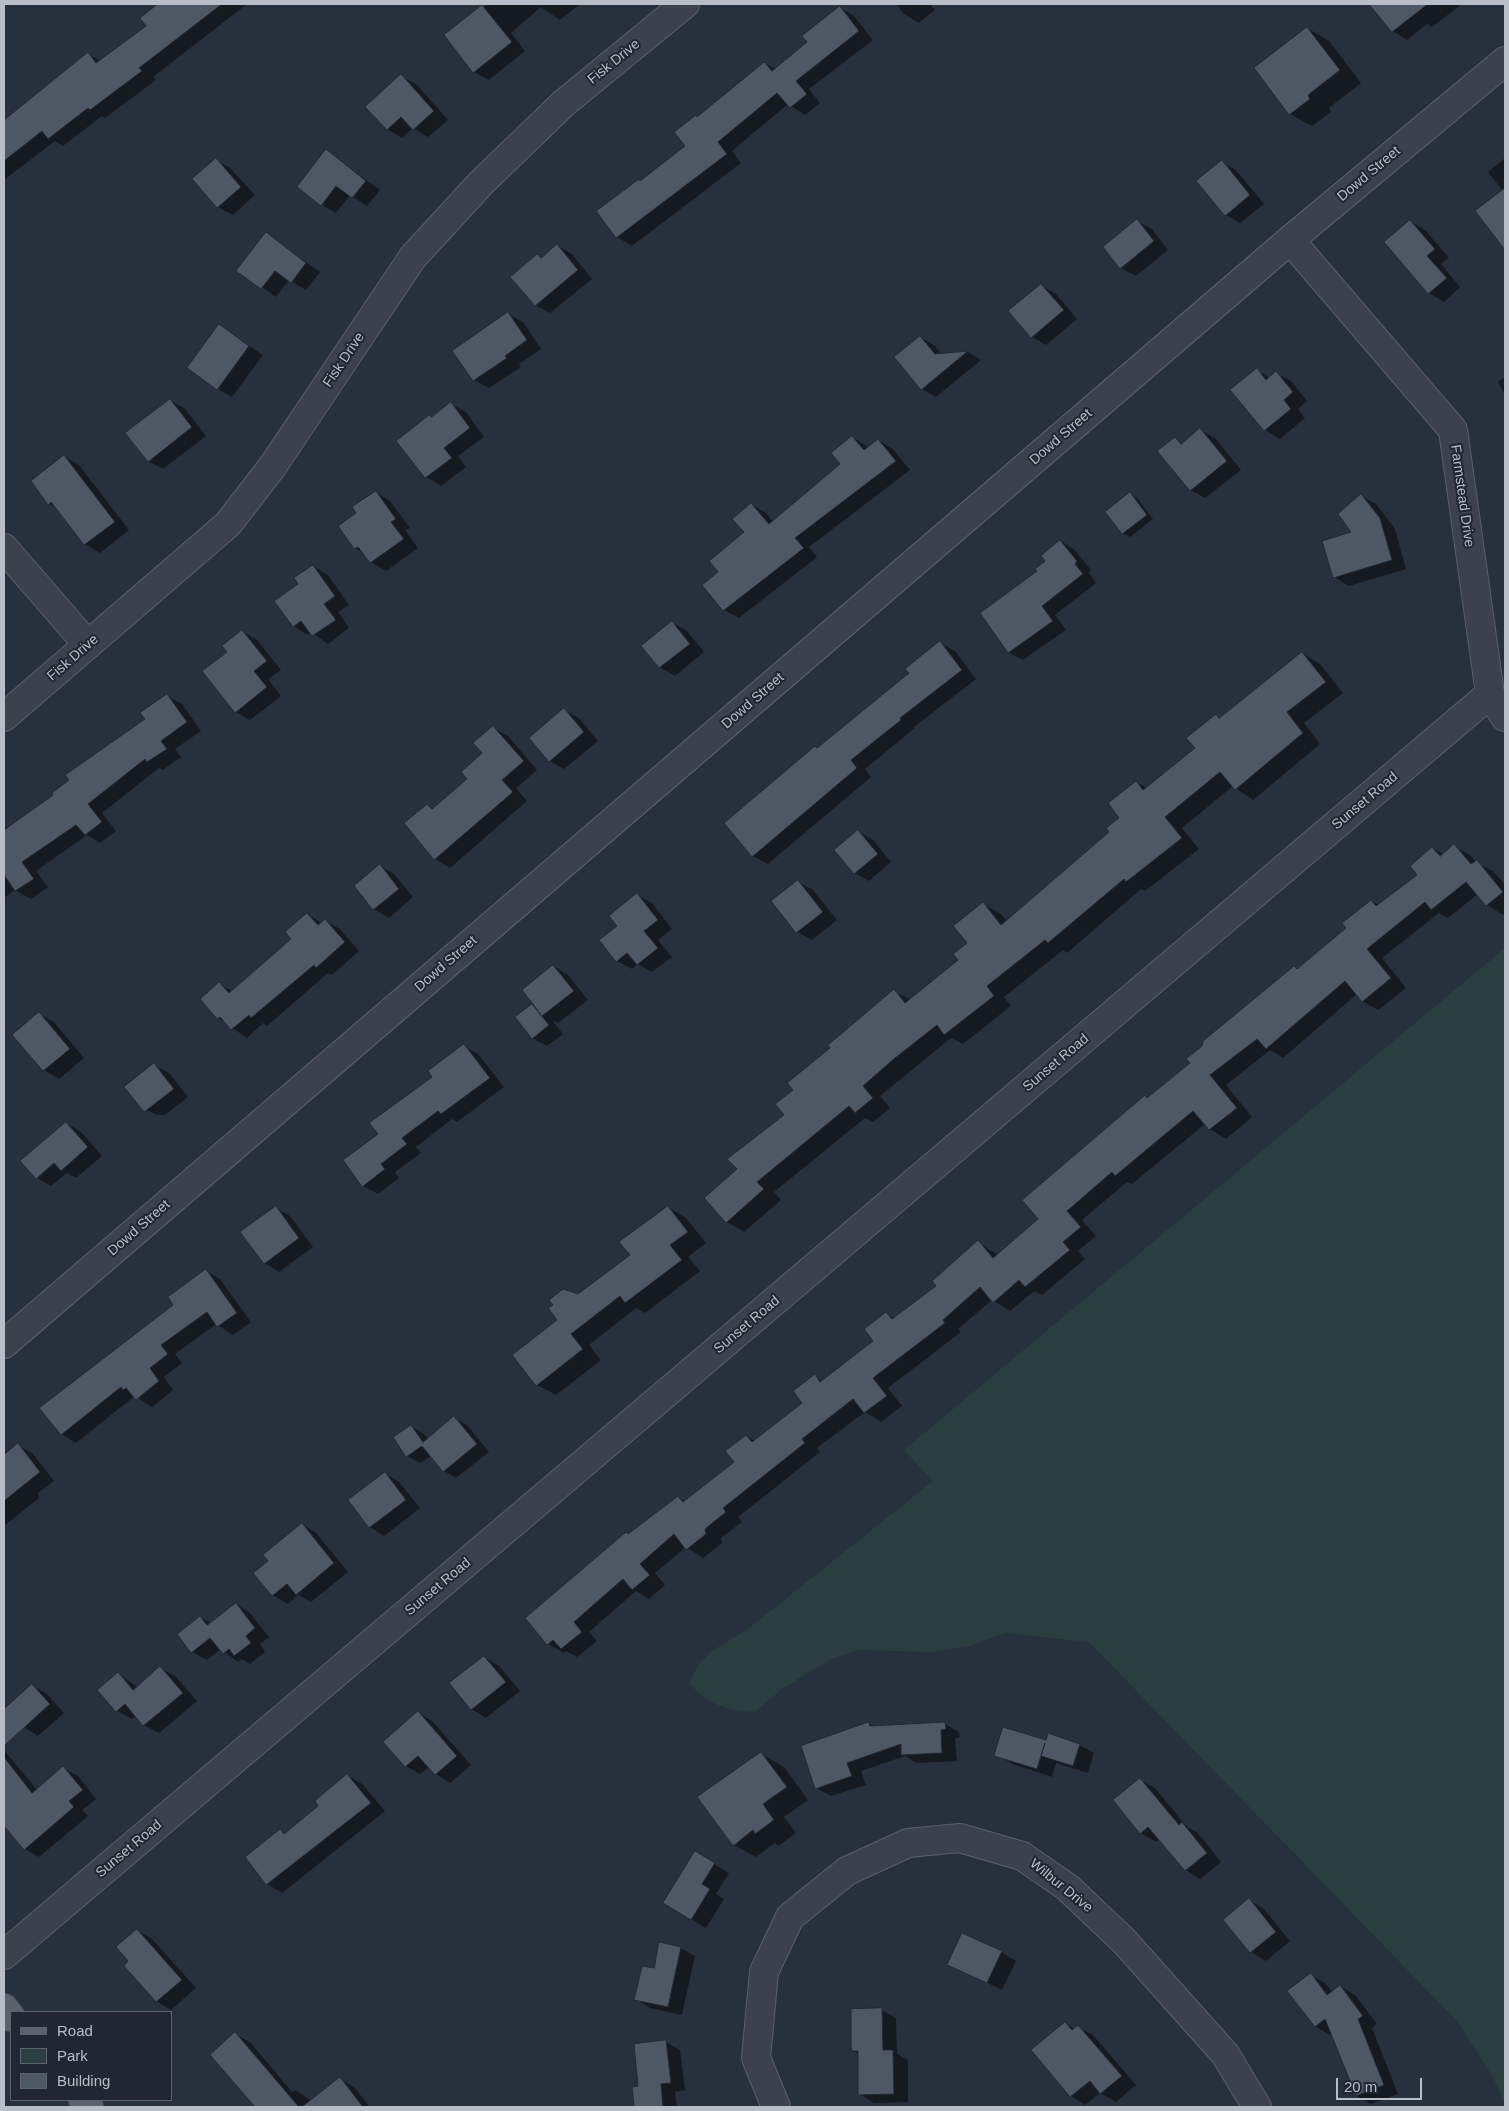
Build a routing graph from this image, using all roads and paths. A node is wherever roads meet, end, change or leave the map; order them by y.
1 (685, 4) edge
2 (1505, 61) edge
3 (1290, 240) junction
4 (4, 548) edge
5 (88, 645) junction
6 (1490, 694) junction
7 (1505, 717) edge
8 (4, 718) edge
9 (4, 1344) edge
10 (4, 1955) edge
11 (776, 2107) edge
12 (1257, 2107) edge

1 - 5 street, Fisk Drive
2 - 3 street, Dowd Street
3 - 6 street, Farmstead Drive
3 - 9 street, Dowd Street
4 - 5 street
5 - 8 street, Fisk Drive
6 - 7 street, Farmstead Drive
6 - 10 street, Sunset Road
11 - 12 street, Wilbur Drive

